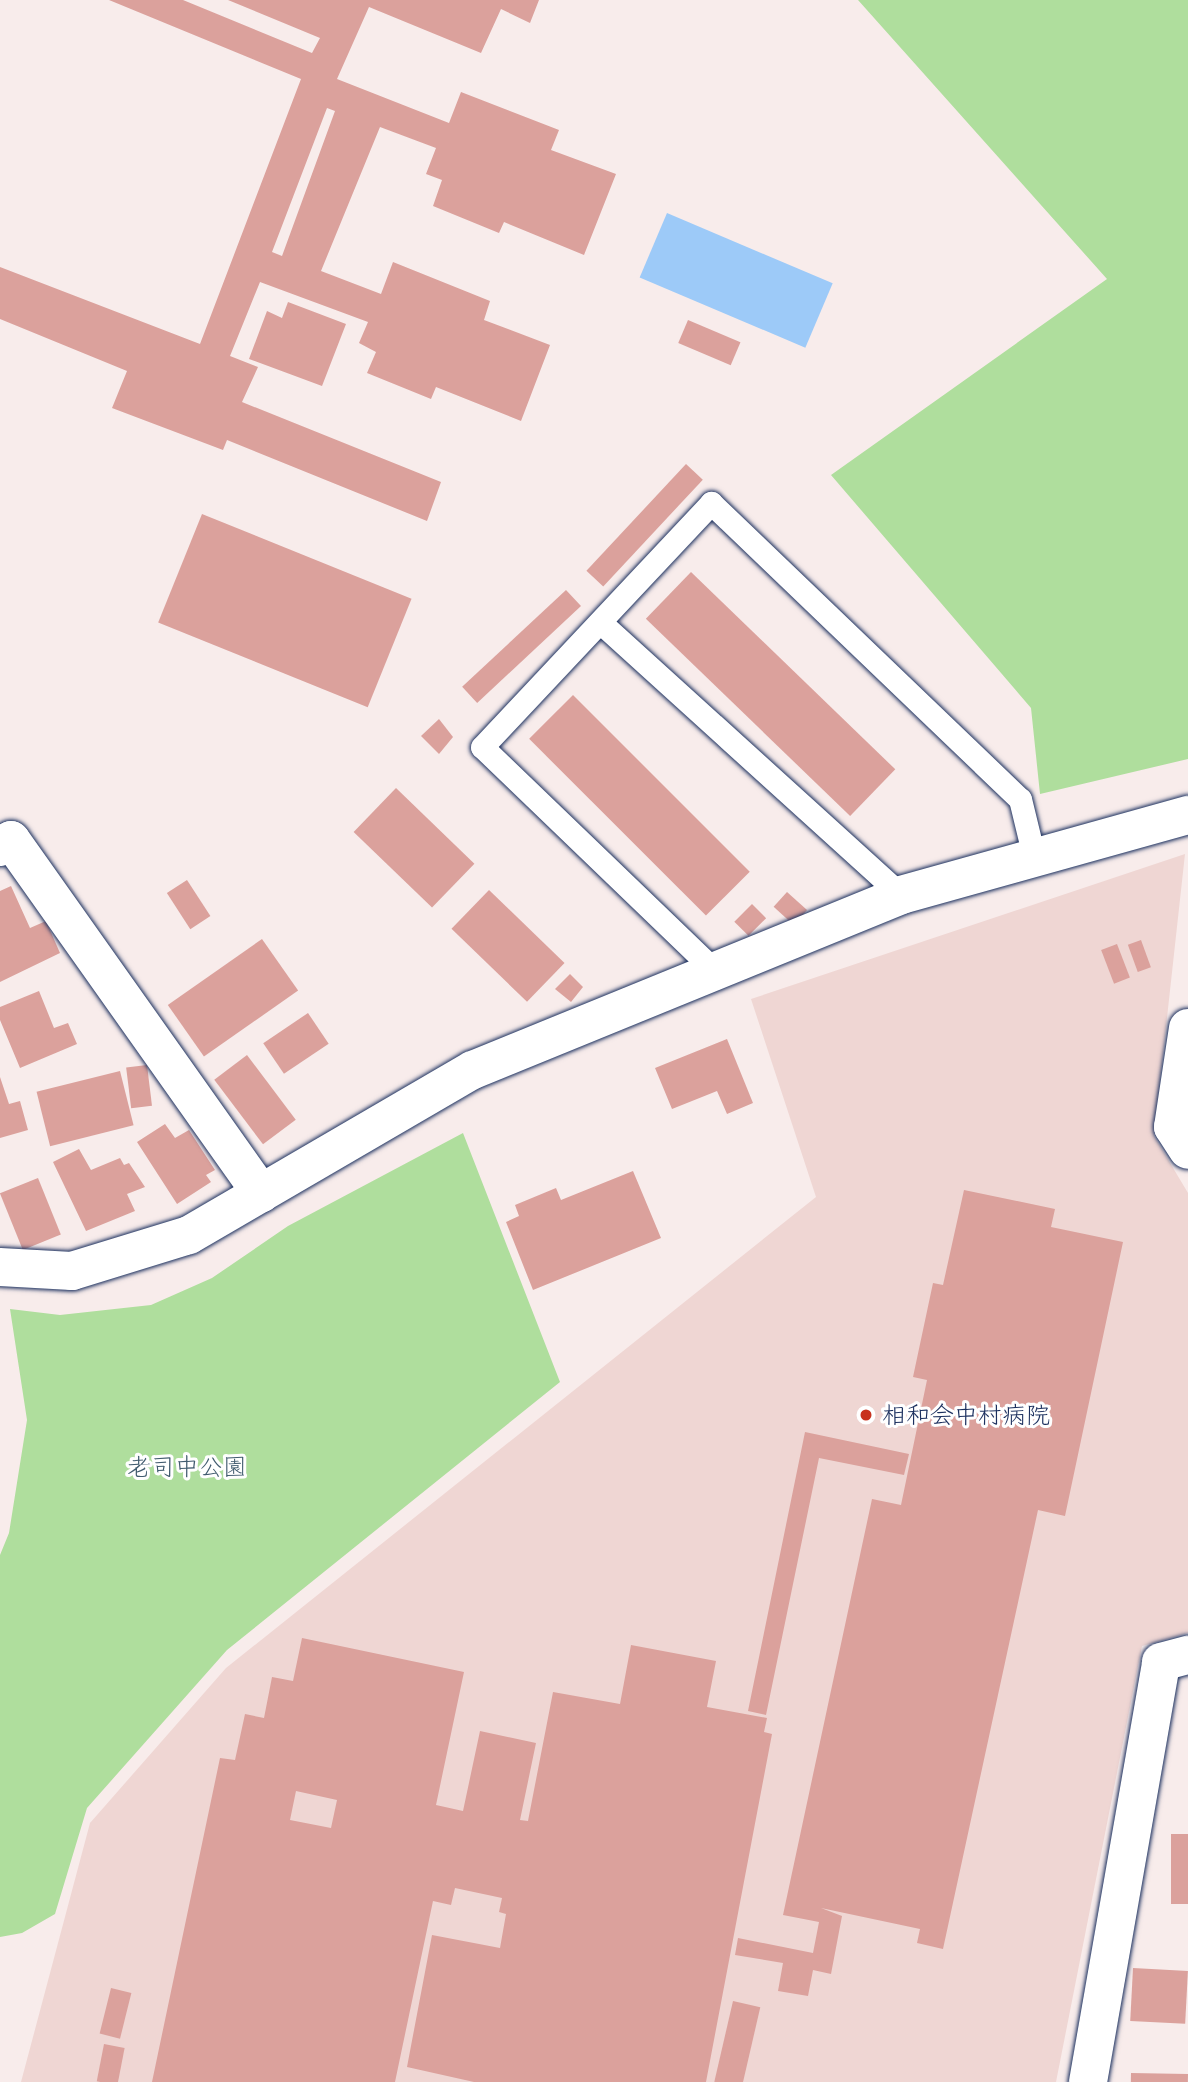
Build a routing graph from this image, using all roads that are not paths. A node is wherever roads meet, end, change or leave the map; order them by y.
1 (600, 622) junction
2 (1188, 816) edge
3 (0, 847) edge
4 (1034, 857) junction
5 (901, 895) junction
6 (715, 971) junction
7 (1188, 1028) edge
8 (1188, 1150) edge
9 (261, 1193) junction
10 (0, 1267) edge
11 (1188, 1655) edge
12 (1088, 2082) edge

1 - 4 lane
1 - 5 lane
1 - 6 lane
2 - 4 street
3 - 9 street
4 - 5 street
5 - 6 street
6 - 9 street
7 - 8 street
9 - 10 street
11 - 12 street

